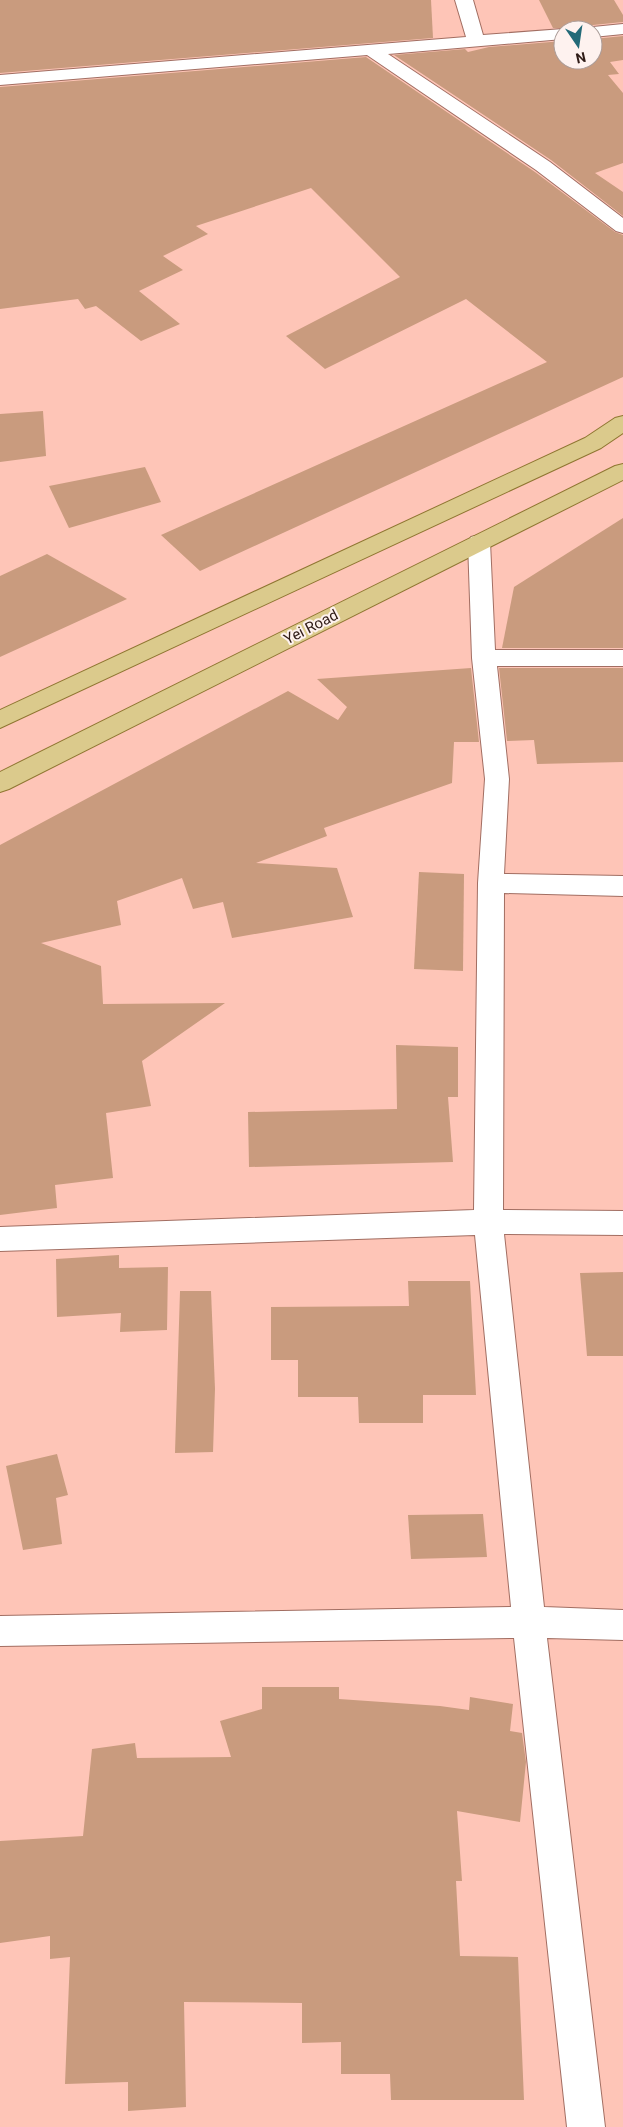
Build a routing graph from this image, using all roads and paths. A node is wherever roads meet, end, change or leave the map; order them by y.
1 (464, 0) edge
2 (623, 29) edge
3 (603, 31) edge
4 (553, 35) edge
5 (476, 40) junction
6 (372, 50) junction
7 (0, 80) edge
8 (623, 227) edge
9 (623, 423) edge
10 (623, 471) edge
11 (479, 542) junction
12 (484, 658) junction
13 (623, 658) edge
14 (0, 720) edge
15 (0, 783) edge
16 (491, 883) junction
17 (623, 886) edge
18 (488, 1222) junction
19 (623, 1223) edge
20 (0, 1239) edge
21 (529, 1622) junction
22 (623, 1624) edge
23 (0, 1631) edge
24 (586, 2127) edge

1 - 5 street
2 - 3 street
4 - 5 street
5 - 6 street
6 - 7 street
6 - 8 street
9 - 14 main road
10 - 11 main road, Yei Road
11 - 12 street
11 - 15 main road, Yei Road
12 - 13 street
12 - 16 street
16 - 17 street
16 - 18 street
18 - 19 street
18 - 20 street
18 - 21 street
21 - 22 street
21 - 23 street
21 - 24 street

